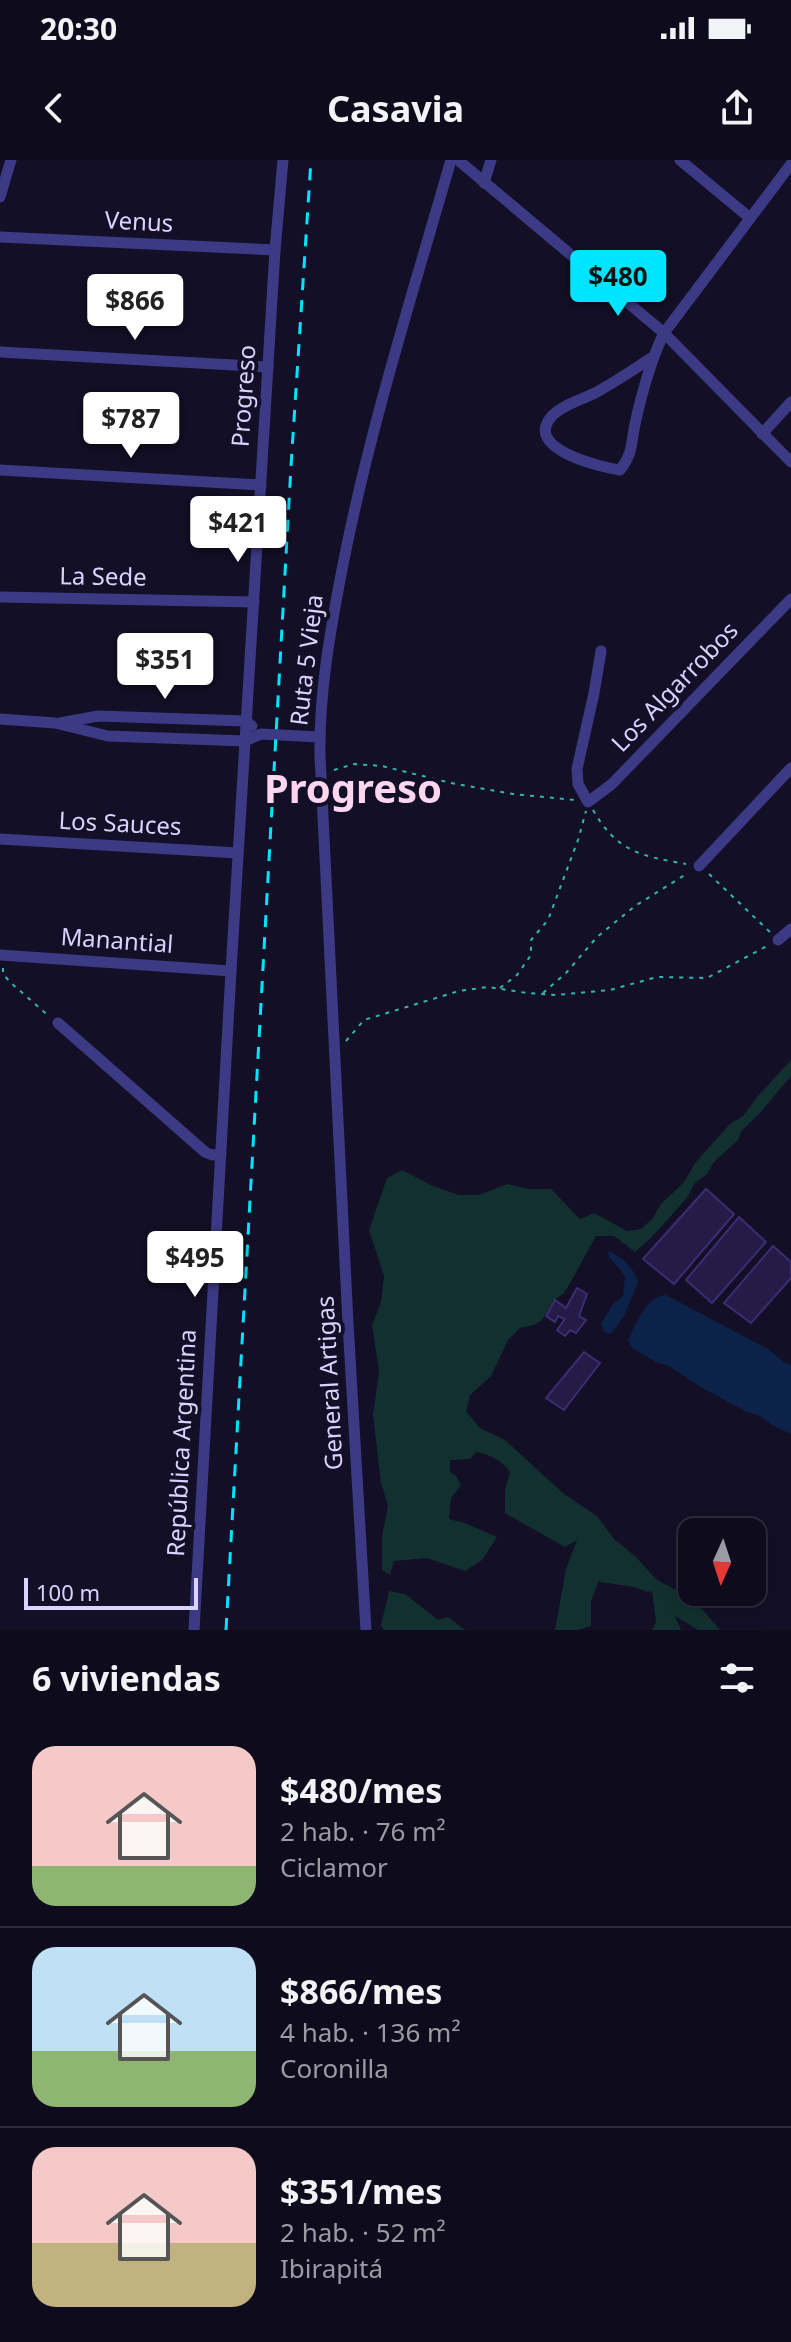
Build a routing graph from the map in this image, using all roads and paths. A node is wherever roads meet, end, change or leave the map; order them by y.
1 (11, 160) edge
2 (283, 160) edge
3 (451, 160) edge
4 (458, 160) edge
5 (491, 160) edge
6 (680, 160) edge
7 (791, 164) edge
8 (484, 183) junction
9 (0, 197) edge
10 (750, 218) junction
11 (0, 237) edge
12 (275, 250) junction
13 (664, 333) junction
14 (0, 352) edge
15 (653, 357) junction
16 (268, 367) junction
17 (791, 402) edge
18 (762, 434) junction
19 (791, 462) edge
20 (0, 470) edge
21 (261, 485) junction
22 (0, 597) edge
23 (791, 599) edge
24 (254, 602) junction
25 (601, 651) dead end
26 (0, 719) edge
27 (246, 721) junction
28 (55, 723) junction
29 (261, 734) junction
30 (319, 737) junction
31 (245, 741) junction
32 (791, 768) edge
33 (321, 773) junction
34 (588, 802) junction
35 (0, 839) edge
36 (238, 853) junction
37 (699, 866) junction
38 (791, 929) edge
39 (778, 940) junction
40 (2, 955) edge
41 (231, 971) junction
42 (500, 989) junction
43 (542, 994) junction
44 (58, 1023) joint
45 (335, 1064) junction
46 (339, 1133) joint
47 (221, 1154) junction
48 (194, 1630) edge
49 (366, 1630) edge

1 - 9 street
2 - 12 street, Progreso
3 - 30 street, Ruta 5 Vieja
4 - 8 street
5 - 8 street
6 - 10 street
7 - 10 street
8 - 13 street
10 - 13 street
11 - 12 street, Venus
12 - 16 street, Progreso
13 - 15 street
13 - 18 street
14 - 16 street
15 - 15 street
16 - 21 street, Progreso
17 - 18 street
18 - 19 street
20 - 21 street
21 - 24 street, Progreso
22 - 24 street, La Sede
23 - 34 street, Los Algarrobos
24 - 27 street, Progreso
25 - 34 street
26 - 28 street
27 - 28 street
27 - 29 street
27 - 31 street, Progreso
28 - 31 street
29 - 30 street
29 - 31 street
30 - 33 street, Ruta 5 Vieja
31 - 36 street, Progreso
32 - 37 street
33 - 34 path
33 - 45 street, Ruta 5 Vieja
34 - 37 path
34 - 42 path
35 - 36 street, Los Sauces
36 - 41 street, Progreso
37 - 39 path
37 - 43 path
38 - 39 street
39 - 43 path
40 - 41 street, Manantial
40 - 44 path
41 - 47 street, República Argentina
42 - 43 path
42 - 45 path
44 - 47 street
45 - 46 street, Ruta 5 Vieja
46 - 49 street, General Artigas
47 - 48 street, República Argentina

